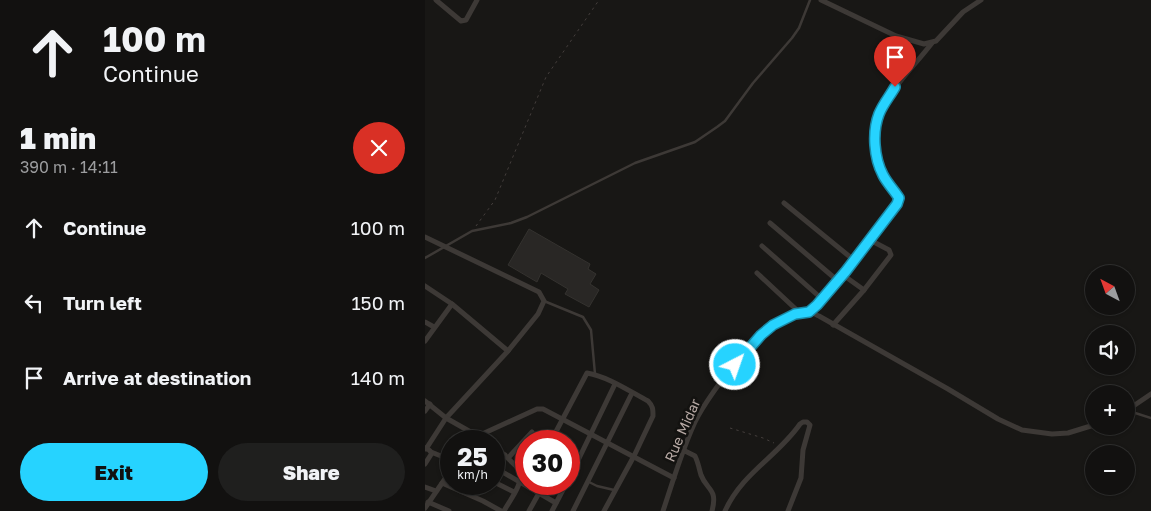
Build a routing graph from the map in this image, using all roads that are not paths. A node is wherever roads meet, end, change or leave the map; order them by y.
1 (436, 0) edge
2 (477, 0) edge
3 (810, 0) edge
4 (821, 0) edge
5 (981, 0) edge
6 (932, 43) junction
7 (784, 203) dead end
8 (771, 223) dead end
9 (425, 237) edge
10 (870, 240) junction
11 (762, 246) dead end
12 (445, 247) junction
13 (425, 258) edge
14 (855, 260) junction
15 (757, 273) dead end
16 (843, 275) junction
17 (838, 281) junction
18 (425, 286) edge
19 (864, 290) junction
20 (822, 299) junction
21 (544, 301) junction
22 (452, 304) junction
23 (800, 312) junction
24 (809, 312) junction
25 (425, 322) edge
26 (833, 325) junction
27 (434, 328) junction
28 (425, 341) edge
29 (508, 351) junction
30 (595, 375) junction
31 (615, 384) junction
32 (631, 393) junction
33 (1151, 394) edge
34 (428, 403) edge
35 (1135, 405) edge
36 (425, 411) edge
37 (1135, 413) edge
38 (446, 418) junction
39 (1151, 418) edge
40 (563, 419) junction
41 (1085, 428) edge
42 (469, 430) edge
43 (489, 430) edge
44 (557, 430) edge
45 (591, 435) junction
46 (607, 443) junction
47 (515, 448) edge
48 (428, 450) edge
49 (683, 450) junction
50 (440, 456) edge
51 (634, 456) junction
52 (506, 457) joint
53 (580, 457) edge
54 (425, 464) edge
55 (515, 465) edge
56 (674, 478) junction
57 (588, 481) junction
58 (440, 486) edge
59 (425, 487) edge
60 (505, 488) edge
61 (614, 490) junction
62 (436, 491) junction
63 (514, 492) joint
64 (469, 495) edge
65 (538, 495) edge
66 (542, 495) edge
67 (560, 495) edge
68 (428, 502) junction
69 (556, 503) junction
70 (425, 510) edge
71 (449, 511) edge
72 (503, 511) edge
73 (529, 511) edge
74 (552, 511) edge
75 (573, 511) edge
76 (605, 511) edge
77 (663, 511) edge
78 (711, 511) edge
79 (725, 511) edge
80 (788, 511) edge

1 - 2 street
3 - 12 lane
4 - 6 street
5 - 6 street
6 - 10 street
7 - 14 street
8 - 17 street
9 - 12 street
10 - 14 street
10 - 19 street
11 - 20 street
12 - 13 lane
12 - 21 street
14 - 16 street
15 - 23 street
16 - 17 street
16 - 19 street
17 - 20 street
18 - 22 street
19 - 26 street
20 - 24 street
21 - 29 street
21 - 30 lane
22 - 27 street
22 - 29 street
23 - 24 street, Rue Midar
23 - 49 street, Rue Midar
24 - 26 street, Rue Midar
25 - 27 street
26 - 41 street, Rue Midar
27 - 28 street
29 - 38 street
30 - 31 street
30 - 40 street
31 - 32 street
31 - 45 street
32 - 46 street
32 - 51 street
33 - 35 street
34 - 36 street
34 - 38 street
37 - 39 lane
38 - 42 street
38 - 48 street
40 - 43 street
40 - 44 street
40 - 45 street
45 - 46 street
45 - 53 street
46 - 51 street
46 - 57 street
47 - 52 street
48 - 50 street
48 - 54 street
49 - 56 street, Rue Midar
49 - 78 street
51 - 56 street
51 - 61 street
52 - 55 street
56 - 77 street, Rue Midar
57 - 61 lane
57 - 75 street
58 - 62 street
59 - 62 street
60 - 63 street
61 - 76 street
62 - 68 street
63 - 72 street
64 - 72 street
65 - 73 street
66 - 69 street
67 - 69 street
68 - 70 street
68 - 71 street
69 - 74 street
79 - 80 street

